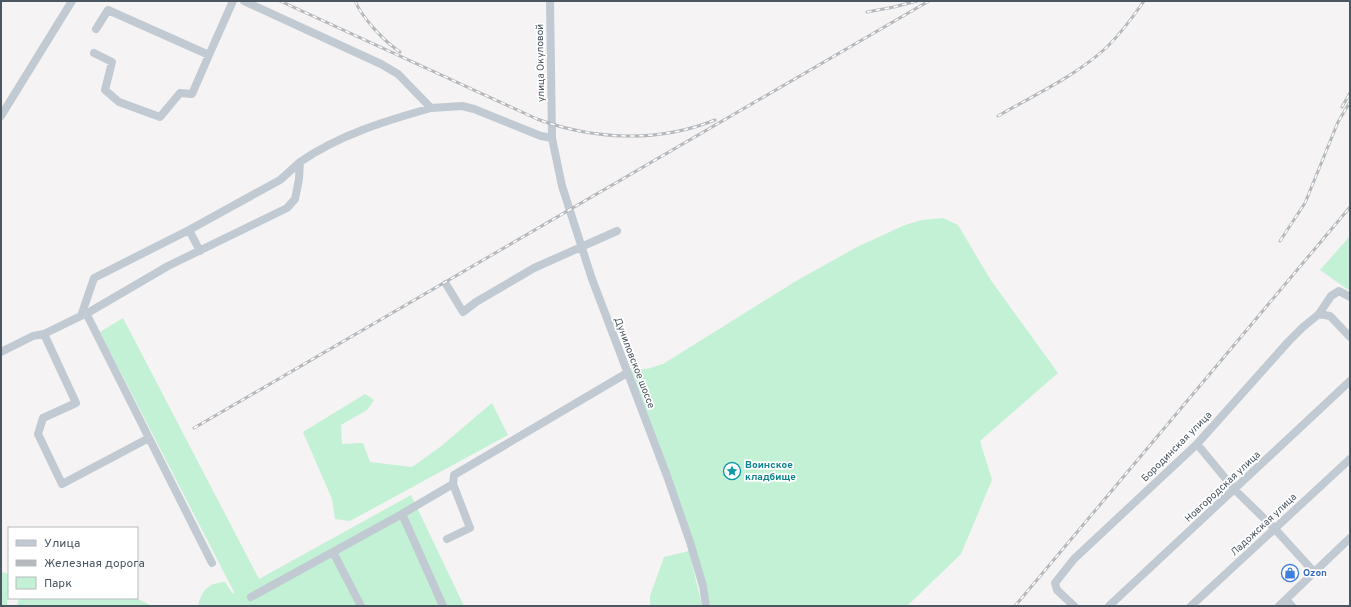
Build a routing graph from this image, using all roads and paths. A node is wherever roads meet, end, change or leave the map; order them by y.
1 (72, 1) edge
2 (233, 1) edge
3 (244, 1) edge
4 (550, 1) edge
5 (96, 29) dead end
6 (94, 53) dead end
7 (209, 56) junction
8 (431, 108) junction
9 (1, 116) edge
10 (551, 124) joint
11 (552, 138) junction
12 (300, 162) junction
13 (189, 230) junction
14 (617, 231) dead end
15 (581, 248) junction
16 (200, 251) junction
17 (446, 284) dead end
18 (1350, 297) edge
19 (84, 314) junction
20 (1319, 314) junction
21 (44, 334) junction
22 (1350, 337) edge
23 (1, 352) edge
24 (627, 373) junction
25 (1350, 381) edge
26 (149, 438) junction
27 (1197, 444) junction
28 (1350, 458) edge
29 (453, 484) junction
30 (1234, 490) junction
31 (402, 514) junction
32 (1275, 529) junction
33 (447, 539) dead end
34 (1349, 541) edge
35 (333, 552) junction
36 (212, 563) dead end
37 (1314, 572) junction
38 (251, 597) dead end
39 (1289, 603) edge
40 (361, 606) edge
41 (443, 606) edge
42 (706, 606) edge
43 (1074, 606) edge
44 (1109, 606) edge
45 (1191, 606) edge
46 (1279, 606) edge

1 - 9 street
2 - 7 street
3 - 8 street
4 - 10 street, улица Окуловой
5 - 7 street
6 - 7 street
8 - 11 street
8 - 12 street
10 - 11 street, Дуниловское шоссе
11 - 15 street, Дуниловское шоссе
12 - 13 street
12 - 16 street
13 - 16 street
13 - 19 street
14 - 15 street
15 - 17 street
15 - 24 street, Дуниловское шоссе
16 - 19 street
18 - 20 street, Бородинская улица
19 - 21 street
19 - 26 street
20 - 22 street
20 - 27 street, Бородинская улица
21 - 23 street
21 - 26 street
24 - 29 street
24 - 42 street, Дуниловское шоссе
25 - 30 street, Новгородская улица
26 - 36 street
27 - 30 street
27 - 43 street, Бородинская улица
28 - 32 street, Ладожская улица
29 - 31 street
29 - 33 street
30 - 32 street
30 - 44 street, Новгородская улица
31 - 35 street
31 - 41 street
32 - 37 street
32 - 45 street, Ладожская улица
34 - 37 street
35 - 38 street
35 - 40 street
37 - 39 street
39 - 46 street

